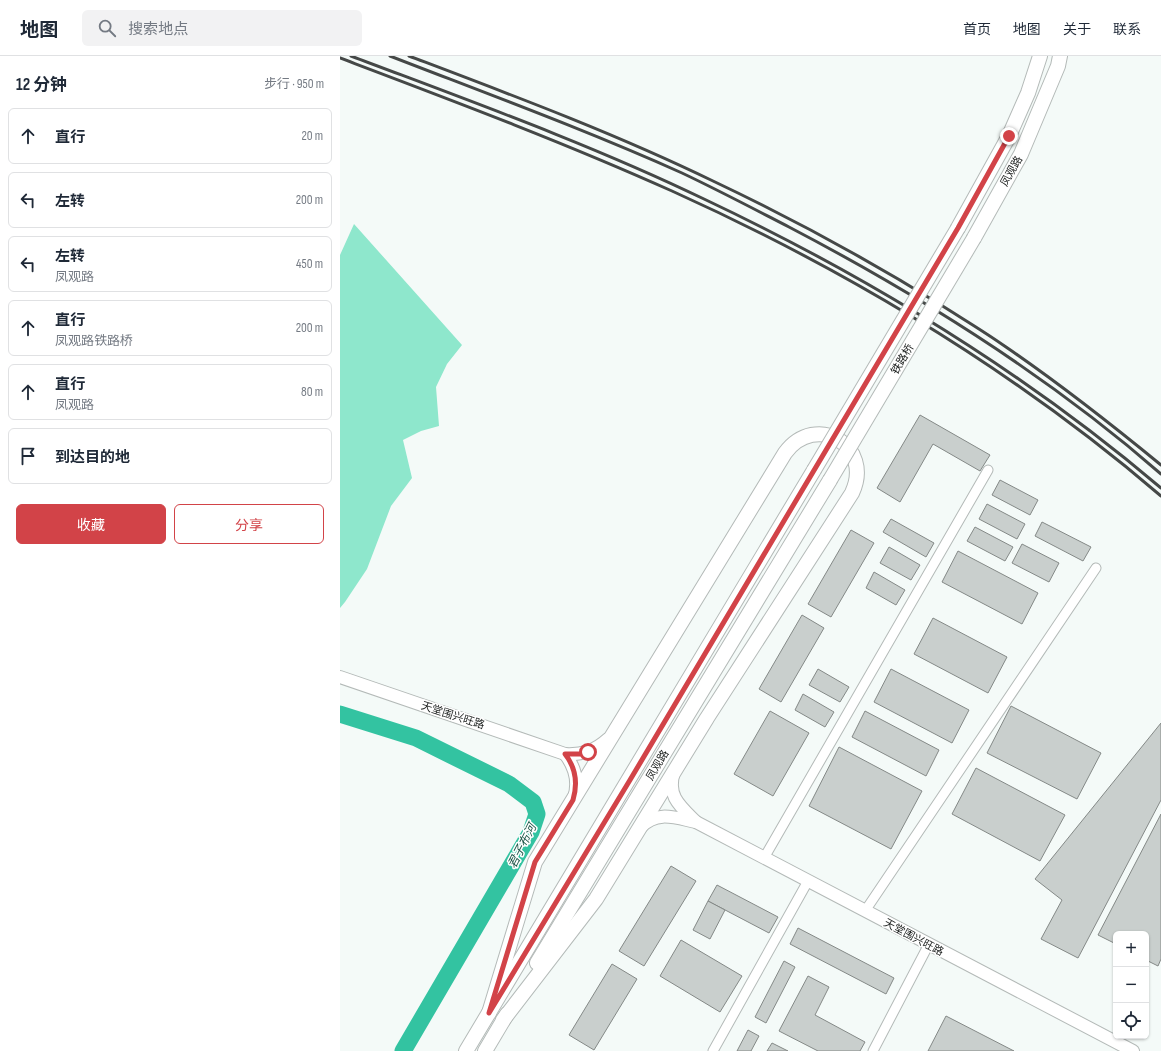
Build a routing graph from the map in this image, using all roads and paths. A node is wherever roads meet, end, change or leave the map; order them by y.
1 (1040, 56) edge
2 (1060, 56) edge
3 (974, 238) joint
4 (988, 470) dead end
5 (830, 480) joint
6 (1096, 568) dead end
7 (734, 638) junction
8 (340, 678) edge
9 (707, 718) junction
10 (613, 734) junction
11 (565, 754) junction
12 (674, 772) junction
13 (573, 800) junction
14 (696, 822) junction
15 (640, 828) junction
16 (764, 858) junction
17 (808, 881) junction
18 (865, 911) junction
19 (929, 944) junction
20 (489, 1013) junction
21 (503, 1020) junction
22 (466, 1051) edge
23 (485, 1051) edge
24 (713, 1051) edge
25 (873, 1051) edge
26 (1133, 1051) edge

1 - 20 main road, 凤观路, bridge
2 - 3 main road, 凤观路
3 - 5 main road, 铁路桥, bridge
4 - 16 street
5 - 7 main road, 凤观路
6 - 18 street
7 - 9 main road
7 - 21 main road, 凤观路
8 - 11 street, 天堂围兴旺路
9 - 10 main road
9 - 12 main road
10 - 11 street
10 - 13 main road
11 - 13 street
12 - 14 street
12 - 15 main road
13 - 20 main road
14 - 15 street
14 - 16 street, 天堂围兴旺路
15 - 21 main road
16 - 17 street, 天堂围兴旺路
17 - 18 street, 天堂围兴旺路
17 - 24 street
18 - 19 street, 天堂围兴旺路
19 - 25 street
19 - 26 street, 天堂围兴旺路
20 - 22 main road, 凤观路
21 - 23 main road, 凤观路

